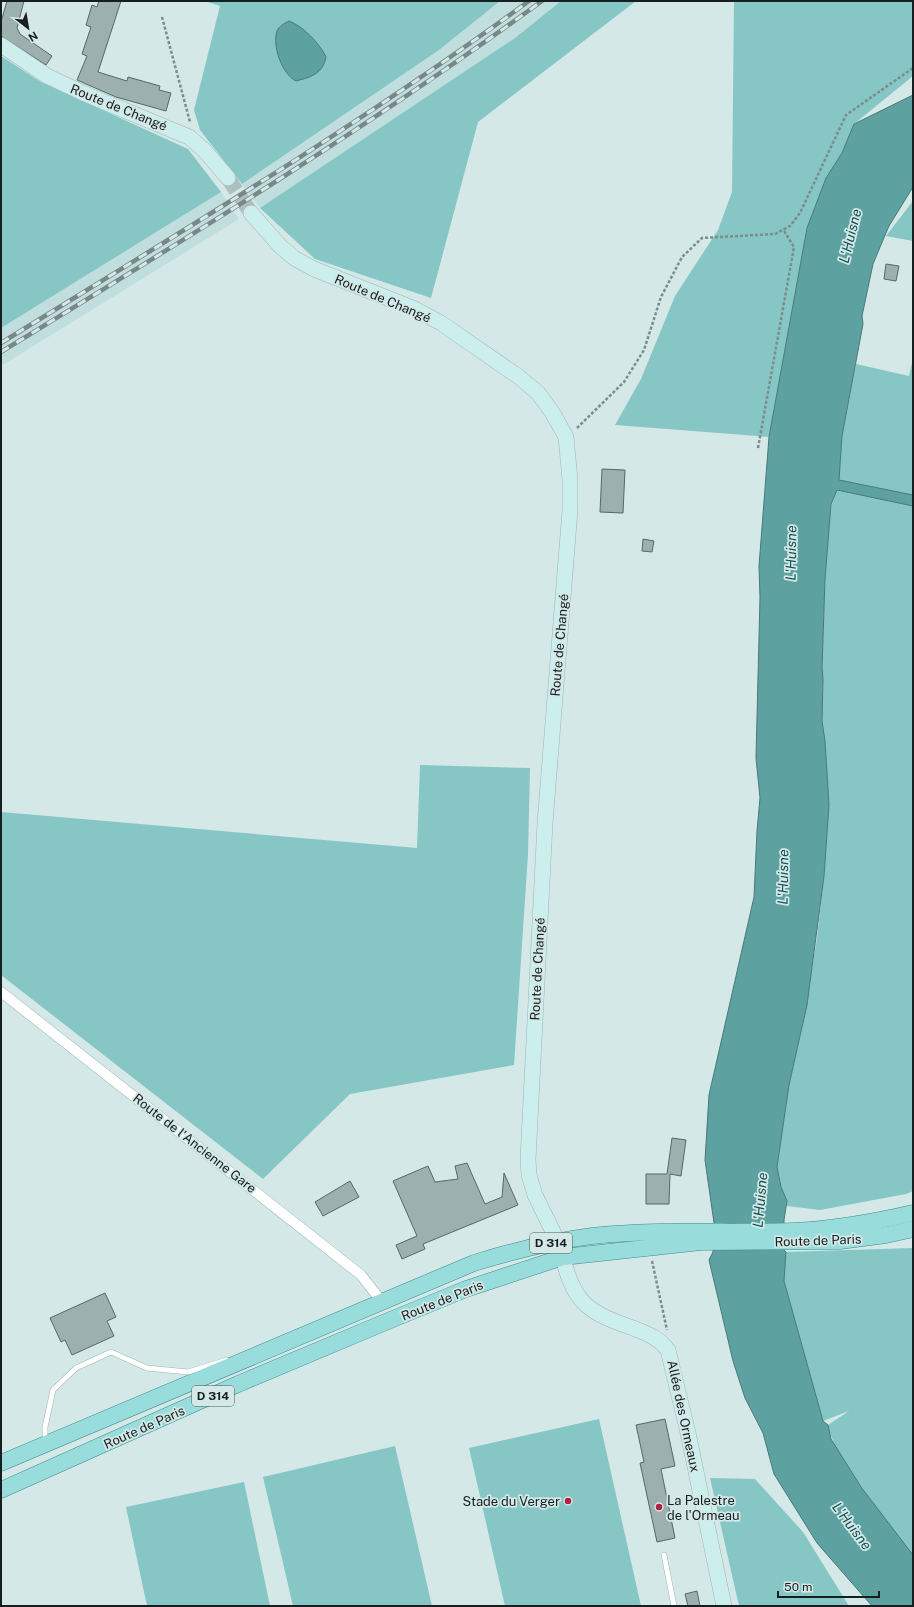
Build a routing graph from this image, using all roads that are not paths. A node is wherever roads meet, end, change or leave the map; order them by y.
1 (1, 45) edge
2 (228, 178) tunnel mouth
3 (252, 213) tunnel mouth
4 (1, 992) edge
5 (913, 1213) edge
6 (913, 1229) edge
7 (701, 1236) junction
8 (793, 1236) junction
9 (558, 1242) junction
10 (562, 1257) junction
11 (382, 1302) junction
12 (257, 1355) junction
13 (239, 1356) dead end
14 (232, 1358) dead end
15 (45, 1444) junction
16 (1, 1463) edge
17 (1, 1490) edge
18 (664, 1555) dead end
19 (674, 1606) edge
20 (724, 1606) edge

1 - 2 street, Route de Changé
3 - 9 street, Route de Changé
4 - 11 street, Route de l'Ancienne Gare
5 - 8 main road, Route de Paris / D 314
6 - 8 main road, Route de Paris / D 314
7 - 8 main road, Route de Paris / D 314
7 - 9 main road, Route de Paris / D 314
7 - 10 main road, Route de Paris / D 314
9 - 11 main road, Route de Paris / D 314
10 - 17 main road, Route de Paris / D 314
10 - 20 street, Allée des Ormeaux
11 - 12 main road, Route de Paris / D 314
12 - 13 lane
12 - 15 main road, Route de Paris / D 314
14 - 15 lane
15 - 16 main road, Route de Paris / D 314
18 - 19 lane

